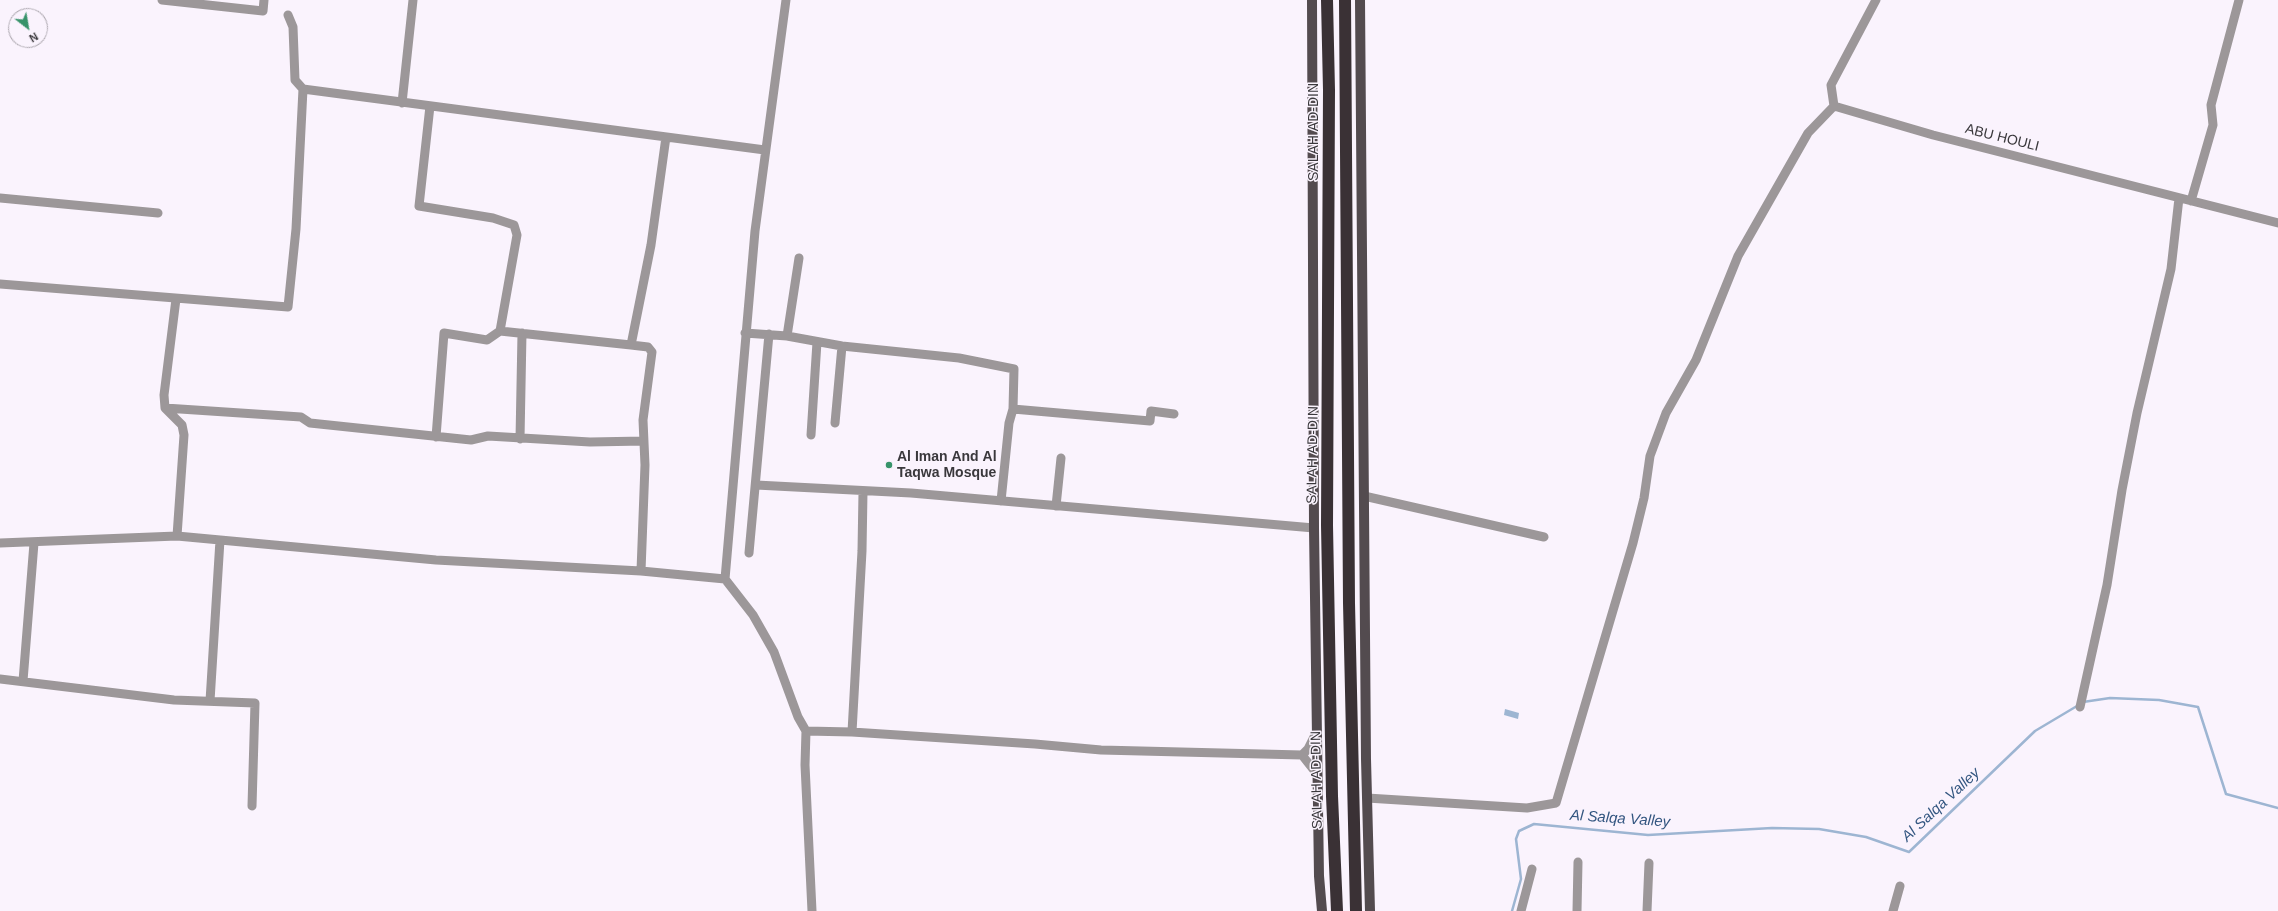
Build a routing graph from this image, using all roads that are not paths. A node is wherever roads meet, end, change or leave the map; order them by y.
1 (162, 0) edge
2 (264, 0) edge
3 (413, 0) edge
4 (786, 0) edge
5 (1312, 0) edge
6 (1327, 0) edge
7 (1345, 0) edge
8 (1360, 0) edge
9 (1876, 0) edge
10 (2239, 0) edge
11 (288, 15) dead end
12 (1327, 46) junction
13 (1346, 48) junction
14 (303, 89) junction
15 (402, 103) junction
16 (430, 106) junction
17 (1834, 106) junction
18 (666, 137) junction
19 (765, 150) junction
20 (0, 198) edge
21 (2179, 198) junction
22 (2191, 201) junction
23 (158, 213) dead end
24 (1328, 215) junction
25 (2278, 223) edge
26 (1346, 225) junction
27 (799, 258) dead end
28 (0, 284) edge
29 (176, 299) junction
30 (500, 331) junction
31 (522, 333) junction
32 (745, 333) junction
33 (769, 334) junction
34 (787, 336) junction
35 (817, 342) junction
36 (631, 346) junction
37 (842, 346) junction
38 (165, 408) junction
39 (1013, 409) junction
40 (1174, 414) dead end
41 (835, 422) dead end
42 (811, 435) dead end
43 (436, 437) junction
44 (520, 439) junction
45 (644, 441) junction
46 (1061, 458) dead end
47 (756, 485) junction
48 (863, 492) junction
49 (1364, 496) junction
50 (1001, 501) junction
51 (1056, 506) junction
52 (1314, 528) junction
53 (177, 536) junction
54 (1544, 537) dead end
55 (220, 540) junction
56 (0, 543) edge
57 (34, 543) junction
58 (749, 553) dead end
59 (641, 571) junction
60 (725, 579) junction
61 (0, 679) edge
62 (23, 681) junction
63 (210, 701) junction
64 (2080, 707) dead end
65 (806, 731) junction
66 (1317, 731) junction
67 (852, 732) junction
68 (1302, 755) junction
69 (1317, 774) junction
70 (1367, 798) junction
71 (252, 806) dead end
72 (1578, 862) dead end
73 (1649, 863) dead end
74 (1532, 869) dead end
75 (1900, 886) dead end
76 (812, 911) edge
77 (1322, 911) edge
78 (1337, 911) edge
79 (1356, 911) edge
80 (1370, 911) edge
81 (1520, 911) edge
82 (1577, 911) edge
83 (1647, 911) edge
84 (1893, 911) edge

1 - 2 street
3 - 15 street
4 - 19 street
5 - 52 main road
6 - 12 highway, SALAH AD-DIN
7 - 13 highway
8 - 49 main road
9 - 17 street
10 - 22 street
11 - 14 street
12 - 13 highway
12 - 24 highway, SALAH AD-DIN
13 - 26 highway
14 - 15 street
14 - 29 street
15 - 16 street
16 - 18 street
16 - 30 street
17 - 21 street, ABU HOULI
17 - 70 street
18 - 19 street
18 - 36 street
19 - 32 street
20 - 23 street
21 - 22 street, ABU HOULI
21 - 64 street
22 - 25 street, ABU HOULI
24 - 26 highway
24 - 78 highway, SALAH AD-DIN
26 - 79 highway
27 - 34 street
28 - 29 street
29 - 38 street
30 - 31 street
30 - 43 street
31 - 36 street
31 - 44 street
32 - 33 street
32 - 60 street
33 - 34 street
33 - 47 street
34 - 35 street
35 - 37 street
35 - 42 street
36 - 45 street
37 - 39 street
37 - 41 street
38 - 43 street
38 - 53 street
39 - 40 street
39 - 50 street
43 - 44 street
44 - 45 street
45 - 59 street
46 - 51 street
47 - 48 street
47 - 58 street
48 - 50 street
48 - 67 street
49 - 54 street
49 - 70 main road
50 - 51 street
51 - 52 street
52 - 66 main road
53 - 55 street
53 - 57 street
55 - 59 street
55 - 63 street
56 - 57 street
57 - 62 street
59 - 60 street
60 - 65 street
61 - 62 street
62 - 63 street
63 - 71 street
65 - 67 street
65 - 76 street
66 - 68 street
66 - 69 main road
67 - 68 street
68 - 69 street
69 - 77 main road
70 - 80 main road
72 - 82 street
73 - 83 street
74 - 81 street
75 - 84 street

